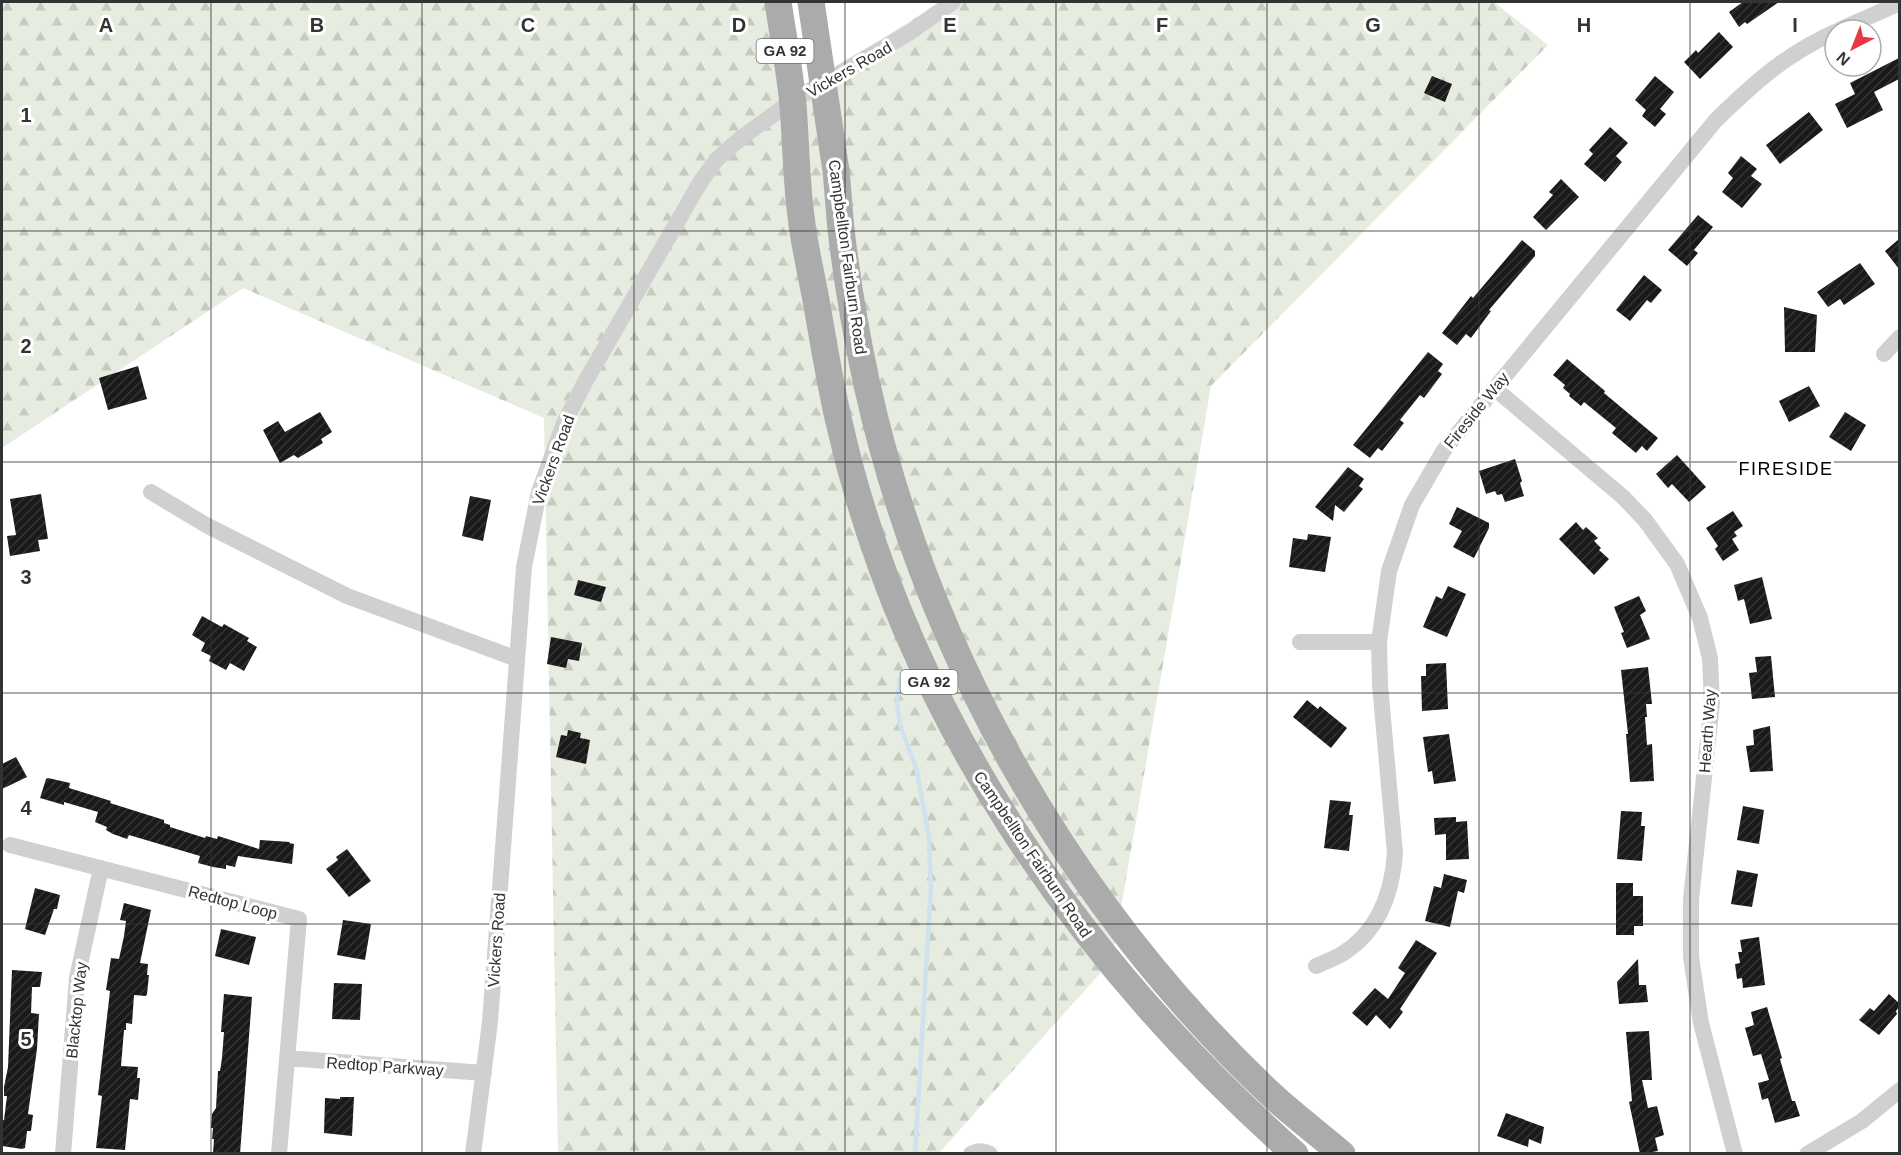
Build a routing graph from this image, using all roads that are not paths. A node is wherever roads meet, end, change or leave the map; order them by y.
1 (778, 2) edge
2 (811, 2) edge
3 (954, 2) edge
4 (1899, 3) edge
5 (1866, 18) edge
6 (1823, 38) edge
7 (823, 85) junction
8 (792, 101) junction
9 (1899, 337) edge
10 (1884, 354) dead end
11 (1494, 388) junction
12 (151, 492) dead end
13 (1300, 642) dead end
14 (1379, 642) junction
15 (517, 659) junction
16 (10, 845) dead end
17 (101, 868) junction
18 (1316, 966) dead end
19 (287, 1058) junction
20 (484, 1073) junction
21 (1899, 1090) edge
22 (63, 1154) edge
23 (279, 1154) edge
24 (472, 1154) edge
25 (1295, 1154) edge
26 (1342, 1154) edge
27 (1735, 1154) edge
28 (1807, 1154) edge

1 - 8 main road, Campbellton Fairburn Road / GA 92
2 - 7 main road, Campbellton Fairburn Road / GA 92
3 - 7 street, Vickers Road
4 - 5 street, Fireside Way
6 - 11 street, Fireside Way
7 - 8 street, Vickers Road
7 - 26 main road, Campbellton Fairburn Road / GA 92
8 - 15 street, Vickers Road
8 - 25 main road, Campbellton Fairburn Road / GA 92
9 - 10 street
11 - 14 street, Fireside Way
11 - 27 street, Hearth Way
12 - 15 street
13 - 14 street
14 - 18 street, Fireside Way
15 - 20 street, Vickers Road
16 - 17 street, Redtop Loop
17 - 19 street, Redtop Loop
17 - 22 street, Blacktop Way
19 - 20 street, Redtop Parkway
19 - 23 street, Redtop Loop
20 - 24 street, Vickers Road
21 - 28 street

